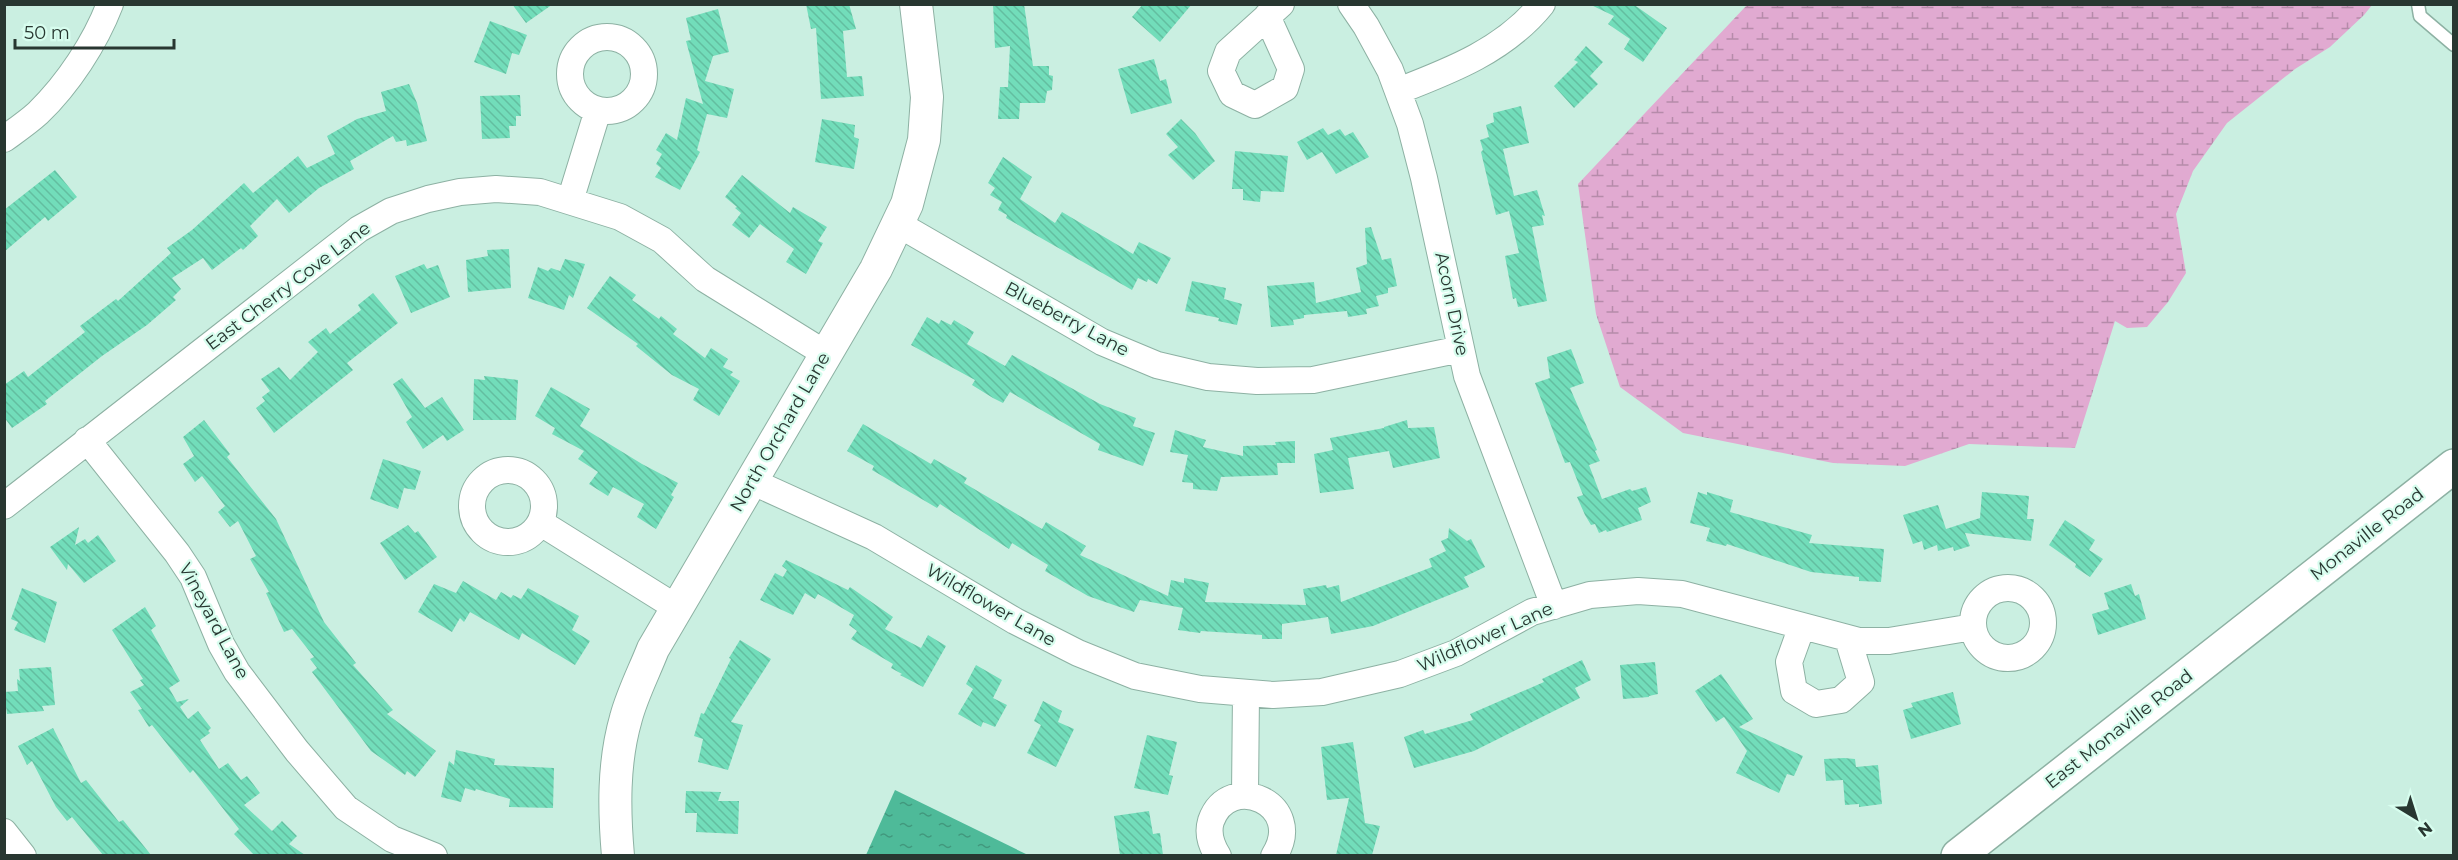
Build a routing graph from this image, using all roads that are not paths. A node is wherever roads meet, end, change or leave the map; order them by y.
1 (110, 4) edge
2 (916, 4) edge
3 (1351, 4) edge
4 (1542, 4) edge
5 (2418, 4) edge
6 (2454, 45) edge
7 (1398, 91) junction
8 (598, 110) dead end
9 (4, 139) edge
10 (570, 201) junction
11 (898, 224) junction
12 (1461, 349) junction
13 (826, 354) junction
14 (87, 440) junction
15 (2454, 466) edge
16 (751, 481) junction
17 (4, 506) edge
18 (541, 523) dead end
19 (2280, 602) joint
20 (1554, 606) junction
21 (677, 608) junction
22 (1802, 626) junction
23 (1973, 627) dead end
24 (1848, 639) junction
25 (1246, 693) junction
26 (1245, 795) junction
27 (4, 832) edge
28 (23, 855) edge
29 (434, 855) edge
30 (618, 855) edge
31 (1218, 855) edge
32 (1274, 855) edge
33 (1958, 855) edge

1 - 9 street
2 - 11 street, North Orchard Lane
3 - 7 street, Acorn Drive
4 - 7 street
5 - 6 lane
7 - 12 street, Acorn Drive
8 - 10 street
10 - 13 street, East Cherry Cove Lane
10 - 14 street, East Cherry Cove Lane
11 - 12 street, Blueberry Lane
11 - 13 street, North Orchard Lane
12 - 20 street, Acorn Drive
13 - 16 street, North Orchard Lane
14 - 17 street, East Cherry Cove Lane
14 - 29 street, Vineyard Lane
15 - 19 main road, Monaville Road
16 - 21 street, North Orchard Lane
16 - 25 street, Wildflower Lane
18 - 21 street
19 - 33 main road, East Monaville Road
20 - 22 street, Wildflower Lane
20 - 25 street, Wildflower Lane
21 - 30 street, North Orchard Lane
22 - 24 street, Wildflower Lane
22 - 24 street
23 - 24 street, Wildflower Lane
25 - 26 street
26 - 31 street
26 - 32 street
27 - 28 street

